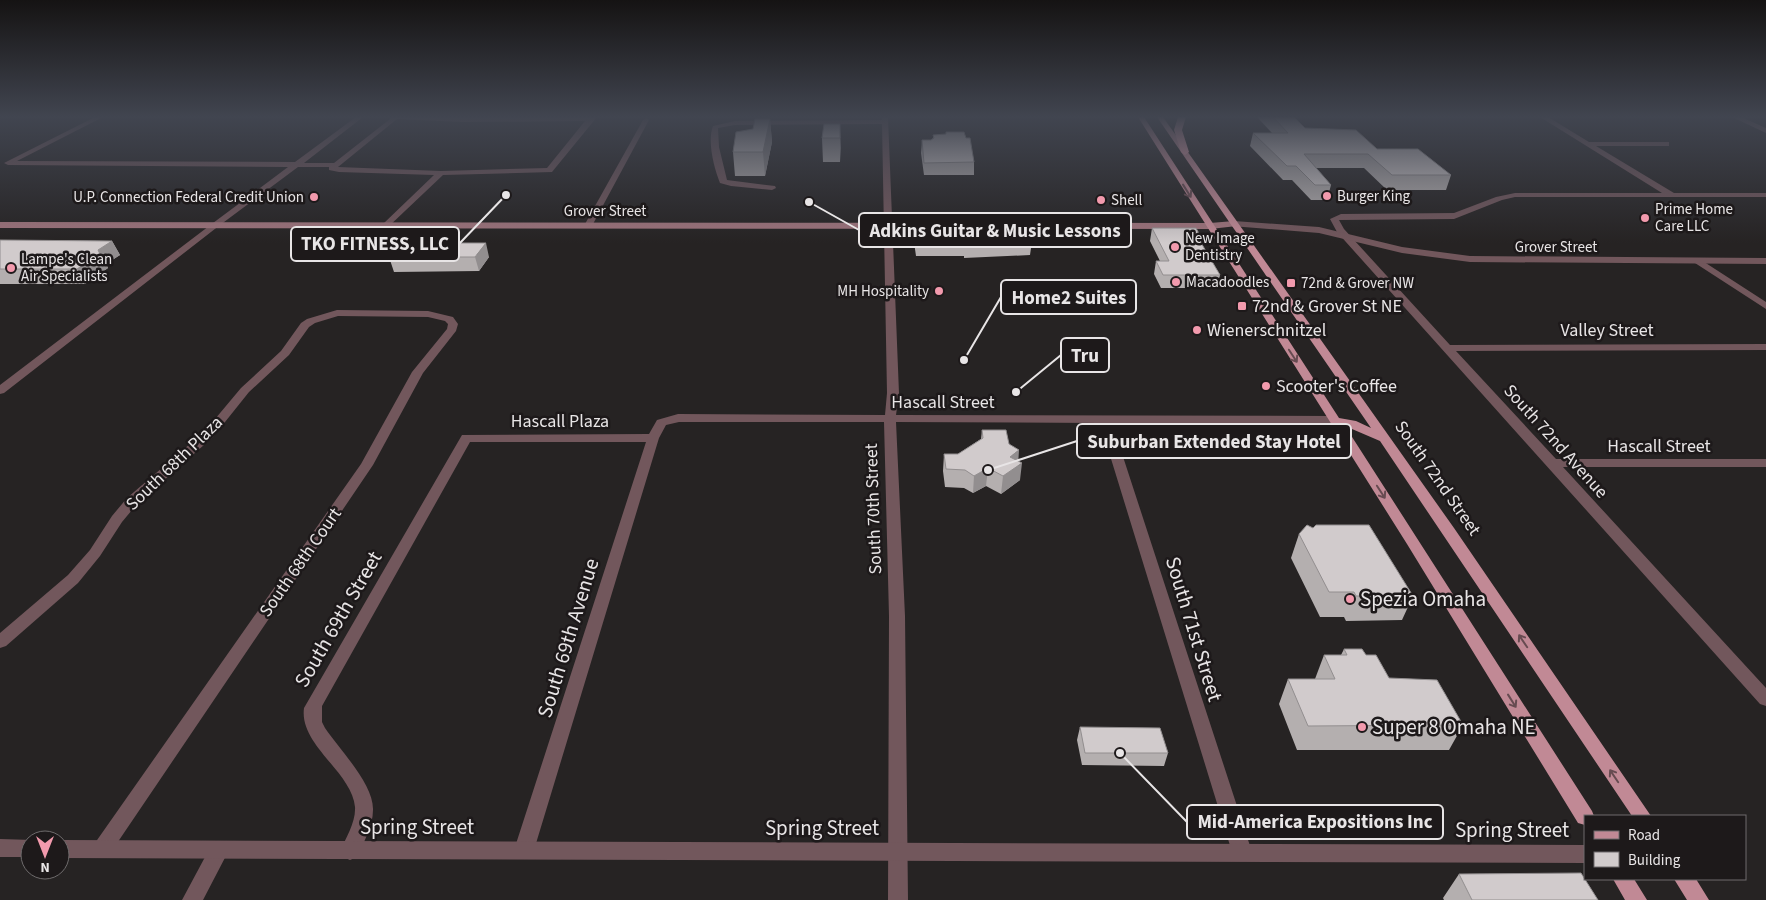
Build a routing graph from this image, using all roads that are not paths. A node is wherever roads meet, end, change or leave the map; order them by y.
1 (16, 159) edge
2 (305, 159) edge
3 (344, 159) edge
4 (558, 159) edge
5 (625, 159) edge
6 (719, 159) edge
7 (886, 159) edge
8 (1168, 159) edge
9 (1191, 159) edge
10 (1612, 159) edge
11 (298, 164) junction
12 (4, 165) edge
13 (336, 165) junction
14 (441, 173) junction
15 (772, 188) dead end
16 (1672, 195) junction
17 (1766, 195) edge
18 (589, 224) junction
19 (0, 225) edge
20 (216, 225) junction
21 (387, 225) junction
22 (888, 225) junction
23 (1210, 226) junction
24 (1236, 227) junction
25 (1347, 238) junction
26 (1766, 260) edge
27 (1698, 261) junction
28 (1766, 306) edge
29 (392, 314) joint
30 (1766, 347) edge
31 (1448, 348) junction
32 (0, 391) edge
33 (890, 419) junction
34 (1105, 419) junction
35 (1334, 420) junction
36 (466, 438) joint
37 (653, 438) junction
38 (1385, 440) junction
39 (1552, 463) junction
40 (1766, 463) edge
41 (0, 642) edge
42 (1766, 699) edge
43 (1584, 815) edge
44 (1641, 815) edge
45 (20, 849) edge
46 (70, 849) edge
47 (102, 849) junction
48 (220, 850) junction
49 (524, 850) junction
50 (3, 851) edge
51 (350, 851) junction
52 (898, 852) junction
53 (1242, 852) junction
54 (1584, 854) edge
55 (1625, 880) edge
56 (1685, 880) edge
57 (192, 900) edge
58 (898, 900) edge
59 (1637, 900) edge
60 (1699, 900) edge

1 - 12 street
2 - 11 street
3 - 13 street
4 - 14 street
5 - 18 street
6 - 15 street
7 - 22 street, South 70th Street
8 -> 23 main road
9 - 24 main road, South 72nd Street
10 - 16 street
11 - 12 street
11 - 13 street
11 - 20 street
13 - 14 street
14 - 21 street
16 - 17 street
16 - 25 street, South 72nd Avenue
18 - 21 main road, Grover Street
18 - 22 main road, Grover Street
19 - 20 main road, Grover Street
20 - 21 main road, Grover Street
20 - 32 street
22 - 23 main road, Grover Street
22 - 33 street, South 70th Street
23 - 24 main road, Grover Street
23 -> 35 main road
24 - 25 street, Grover Street
24 - 38 main road, South 72nd Street
25 - 27 street, Grover Street
25 - 31 street, South 72nd Avenue
26 - 27 street, Grover Street
27 - 28 street
29 - 41 street, South 68th Plaza
29 - 47 street, South 68th Court
30 - 31 street, Valley Street
31 - 39 street, South 72nd Avenue
33 - 34 street, Hascall Street
33 - 37 street, Hascall Street
33 - 52 street, South 70th Street
34 - 35 street, Hascall Street
34 - 53 street, South 71st Street
35 - 38 main road
35 -> 43 main road
36 - 37 street, Hascall Plaza
36 - 51 street, South 69th Street
37 - 49 street, South 69th Avenue
44 -> 38 main road, South 72nd Street
39 - 40 street, Hascall Street
39 - 42 street, South 72nd Avenue
45 - 50 street
46 - 47 street, Spring Street
47 - 48 street, Spring Street
48 - 51 street, Spring Street
48 - 57 street
49 - 51 street, Spring Street
49 - 52 street, Spring Street
52 - 53 street, Spring Street
52 - 58 street, South 70th Street
53 - 54 street, Spring Street
55 - 59 main road
56 - 60 main road

